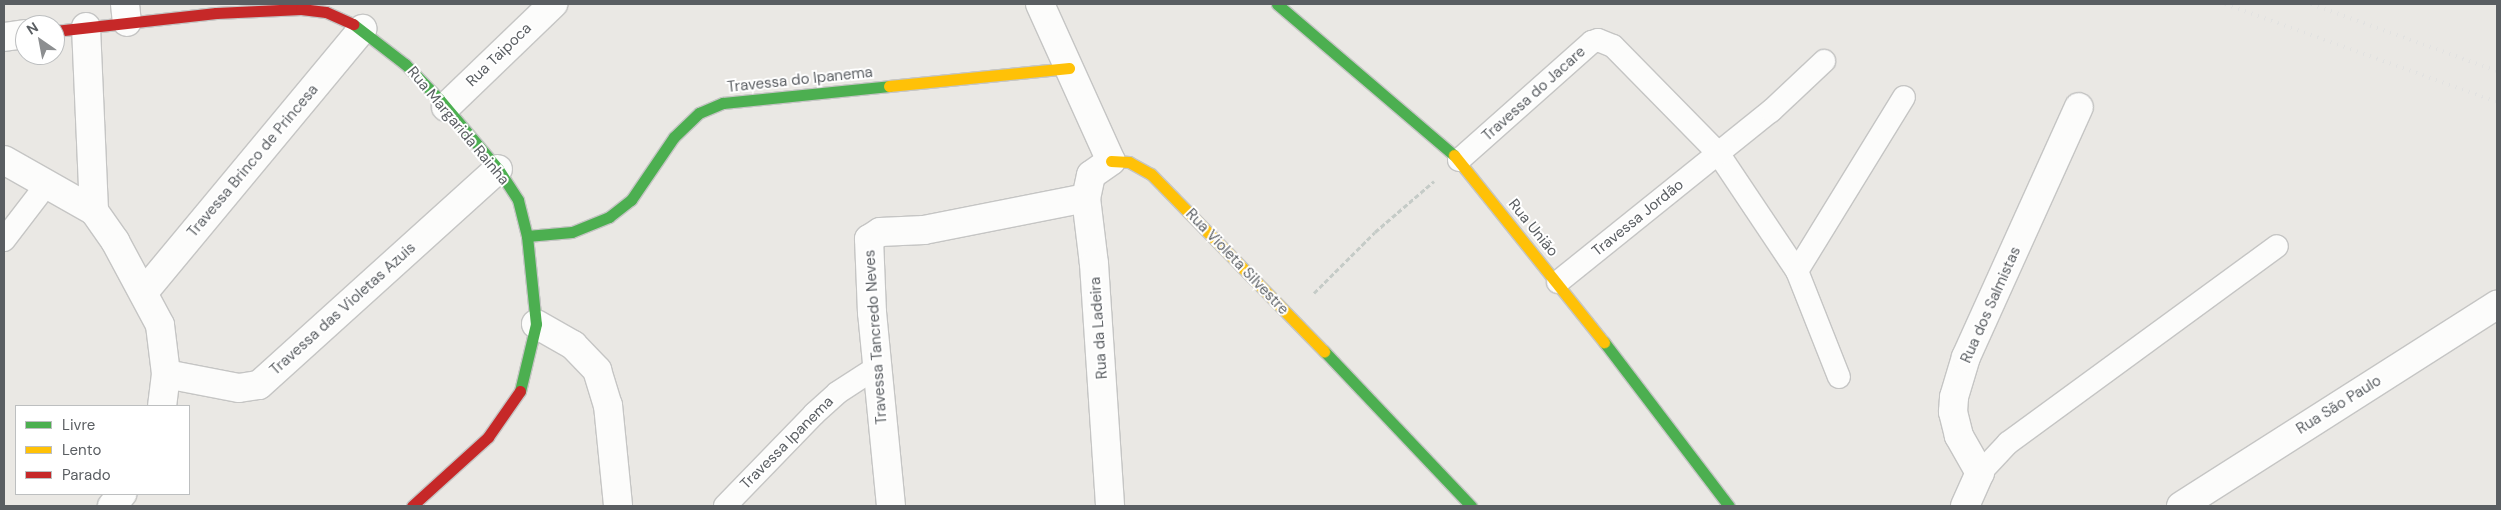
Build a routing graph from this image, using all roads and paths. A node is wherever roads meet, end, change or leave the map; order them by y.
1 (553, 4) edge
2 (1040, 4) edge
3 (1277, 4) edge
4 (318, 7) edge
5 (126, 13) edge
6 (86, 27) junction
7 (362, 29) junction
8 (65, 30) edge
9 (1824, 61) dead end
10 (1070, 68) junction
11 (1904, 97) dead end
12 (446, 107) junction
13 (2079, 107) dead end
14 (1718, 153) junction
15 (4, 160) edge
16 (1458, 160) junction
17 (1111, 161) junction
18 (498, 169) junction
19 (47, 184) junction
20 (1086, 198) junction
21 (94, 211) junction
22 (527, 236) junction
23 (4, 240) edge
24 (2277, 246) dead end
25 (1797, 271) junction
26 (1558, 282) junction
27 (144, 292) junction
28 (2497, 305) edge
29 (1291, 316) junction
30 (536, 324) junction
31 (877, 367) junction
32 (166, 374) junction
33 (1838, 377) dead end
34 (162, 405) edge
35 (1980, 473) junction
36 (412, 506) edge
37 (618, 506) edge
38 (725, 506) edge
39 (891, 506) edge
40 (1110, 506) edge
41 (1471, 506) edge
42 (1729, 506) edge
43 (1964, 506) edge
44 (2182, 506) edge

1 - 12 street, Rua Taipoca
2 - 10 street
3 - 16 street, Rua União
4 - 5 street, Rua Margarida Rainha
4 - 7 street, Rua Margarida Rainha
5 - 6 street, Rua Margarida Rainha
6 - 8 street, Rua Margarida Rainha
6 - 21 street
7 - 12 street, Rua Margarida Rainha
7 - 27 street, Travessa Brinco de Princesa
9 - 14 lane, Travessa Jordão
10 - 17 street
10 - 22 street, Travessa do Ipanema
11 - 25 lane
12 - 18 street, Rua Margarida Rainha
13 - 35 street, Rua dos Salmistas
14 - 16 lane, Travessa do Jacare
14 - 25 lane
14 - 26 lane, Travessa Jordão
15 - 19 street
16 - 26 street, Rua União
16 - 29 path
17 - 20 street, Rua da Ladeira
17 - 29 street, Rua Violeta Silvestre
18 - 22 street, Rua Margarida Rainha
18 - 32 street, Travessa das Violetas Azuis
19 - 21 street
19 - 23 lane
20 - 31 street, Travessa Tancredo Neves
20 - 40 street, Rua da Ladeira
21 - 27 street
22 - 30 street, Rua Margarida Rainha
24 - 35 lane
25 - 33 lane
26 - 42 street, Rua União
27 - 32 street
28 - 44 street, Rua São Paulo
29 - 41 street, Rua Violeta Silvestre
30 - 36 street, Rua Margarida Rainha
30 - 37 street
31 - 38 lane, Travessa Ipanema
31 - 39 street, Travessa Tancredo Neves
32 - 34 street
35 - 43 street

